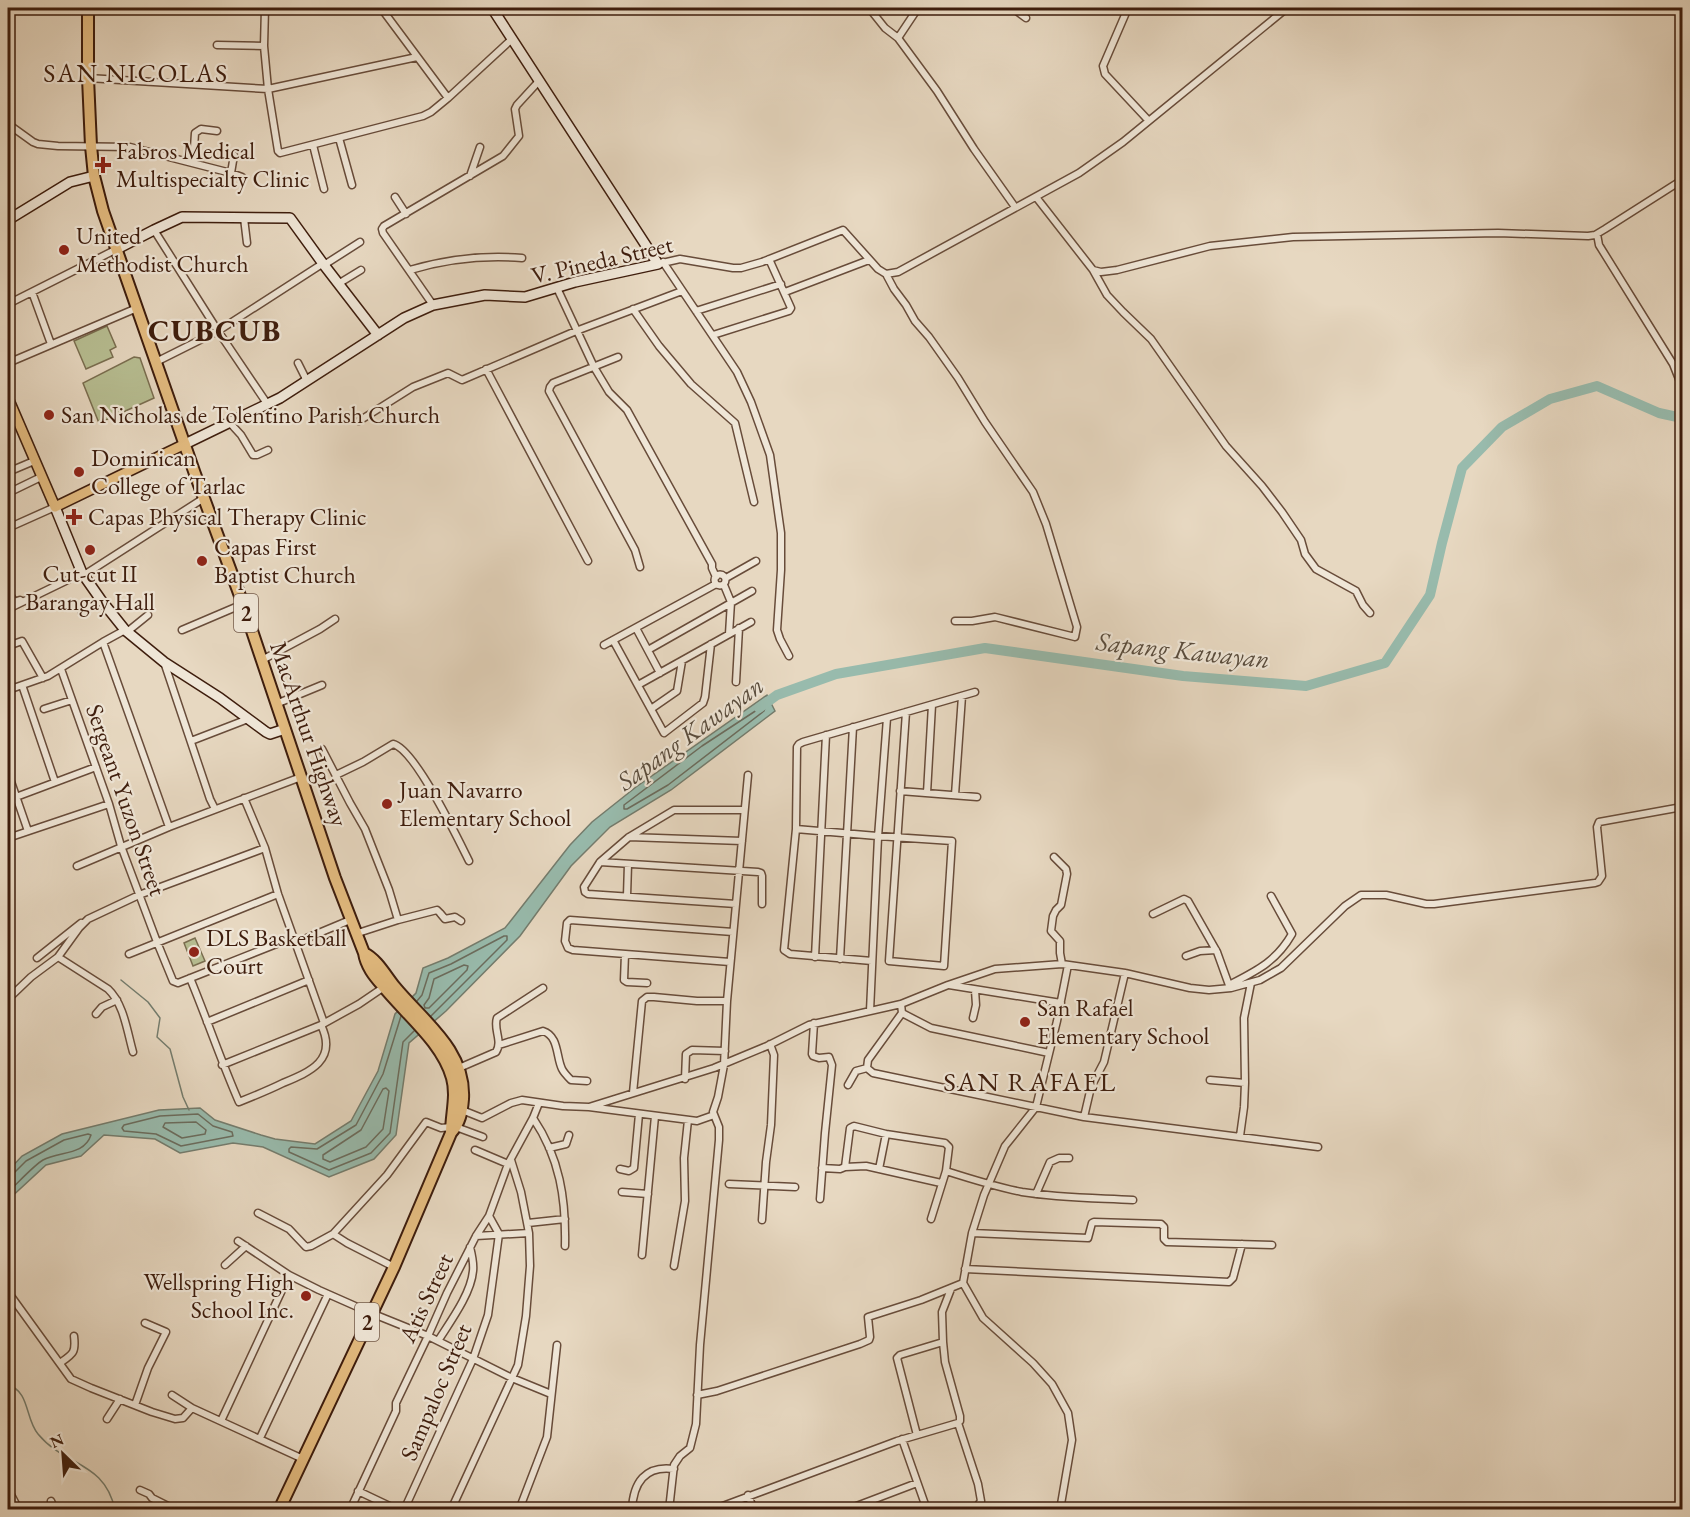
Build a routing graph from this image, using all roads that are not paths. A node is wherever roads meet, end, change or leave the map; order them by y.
1 (88, 8) edge
2 (265, 8) edge
3 (381, 8) edge
4 (492, 8) edge
5 (869, 8) edge
6 (918, 8) edge
7 (1014, 8) edge
8 (1128, 8) edge
9 (1287, 8) edge
10 (1026, 18) dead end
11 (898, 38) junction
12 (512, 39) junction
13 (217, 45) dead end
14 (264, 46) junction
15 (417, 57) junction
16 (88, 78) junction
17 (539, 81) junction
18 (268, 89) junction
19 (448, 98) junction
20 (1148, 120) junction
21 (8, 124) edge
22 (217, 131) dead end
23 (339, 138) junction
24 (313, 145) junction
25 (91, 146) junction
26 (480, 147) dead end
27 (234, 155) dead end
28 (193, 163) junction
29 (231, 173) junction
30 (94, 176) junction
31 (242, 177) dead end
32 (470, 177) junction
33 (1683, 180) edge
34 (352, 185) dead end
35 (324, 189) dead end
36 (395, 197) dead end
37 (1036, 197) junction
38 (1015, 207) junction
39 (406, 214) junction
40 (244, 218) junction
41 (8, 220) edge
42 (154, 230) junction
43 (1597, 234) junction
44 (360, 242) dead end
45 (248, 243) dead end
46 (117, 249) junction
47 (522, 258) dead end
48 (768, 259) junction
49 (869, 260) junction
50 (661, 263) junction
51 (323, 265) junction
52 (361, 270) dead end
53 (410, 270) junction
54 (1093, 270) junction
55 (886, 274) junction
56 (338, 284) junction
57 (781, 284) junction
58 (557, 288) junction
59 (682, 291) junction
60 (32, 292) junction
61 (785, 292) junction
62 (8, 304) edge
63 (433, 304) junction
64 (137, 308) junction
65 (633, 309) junction
66 (696, 311) junction
67 (218, 331) junction
68 (576, 331) junction
69 (378, 335) junction
70 (713, 335) junction
71 (51, 344) junction
72 (618, 357) dead end
73 (156, 362) junction
74 (8, 363) edge
75 (298, 363) dead end
76 (594, 367) junction
77 (486, 369) junction
78 (307, 381) junction
79 (1681, 384) edge
80 (8, 398) edge
81 (268, 405) junction
82 (359, 421) dead end
83 (230, 423) junction
84 (185, 444) junction
85 (268, 450) dead end
86 (34, 461) junction
87 (8, 472) edge
88 (41, 477) junction
89 (8, 493) edge
90 (204, 498) junction
91 (754, 502) dead end
92 (55, 507) junction
93 (8, 528) edge
94 (588, 561) dead end
95 (756, 561) dead end
96 (640, 567) dead end
97 (83, 574) junction
98 (720, 580) junction
99 (8, 590) edge
100 (752, 591) dead end
101 (101, 600) junction
102 (25, 601) junction
103 (731, 602) junction
104 (243, 604) junction
105 (8, 609) edge
106 (82, 613) dead end
107 (1370, 613) dead end
108 (148, 615) dead end
109 (335, 619) dead end
110 (955, 621) dead end
111 (751, 622) dead end
112 (636, 628) junction
113 (739, 628) junction
114 (182, 630) dead end
115 (126, 631) junction
116 (729, 634) junction
117 (613, 640) junction
118 (103, 642) junction
119 (711, 644) junction
120 (604, 645) dead end
121 (8, 646) edge
122 (648, 650) junction
123 (789, 656) dead end
124 (261, 660) junction
125 (682, 661) junction
126 (164, 662) junction
127 (61, 669) junction
128 (660, 673) junction
129 (43, 678) junction
130 (735, 682) dead end
131 (22, 685) junction
132 (322, 685) dead end
133 (638, 685) junction
134 (8, 690) edge
135 (975, 692) dead end
136 (962, 696) junction
137 (72, 700) junction
138 (276, 704) junction
139 (932, 705) junction
140 (44, 709) dead end
141 (651, 709) junction
142 (906, 712) junction
143 (887, 718) junction
144 (248, 719) junction
145 (853, 728) junction
146 (285, 729) junction
147 (826, 735) junction
148 (192, 741) junction
149 (322, 749) dead end
150 (96, 768) junction
151 (8, 773) edge
152 (336, 775) junction
153 (748, 775) dead end
154 (301, 777) junction
155 (55, 782) junction
156 (900, 791) junction
157 (927, 793) junction
158 (955, 795) junction
159 (16, 796) junction
160 (977, 797) dead end
161 (244, 798) junction
162 (109, 804) junction
163 (1683, 807) edge
164 (215, 809) junction
165 (744, 810) junction
166 (169, 826) junction
167 (796, 829) junction
168 (28, 831) junction
169 (821, 831) junction
170 (846, 834) junction
171 (629, 837) junction
172 (878, 837) junction
173 (897, 837) junction
174 (8, 838) edge
175 (742, 841) junction
176 (122, 846) junction
177 (265, 848) junction
178 (1054, 857) dead end
179 (469, 861) dead end
180 (600, 862) junction
181 (628, 864) junction
182 (77, 866) dead end
183 (739, 871) junction
184 (278, 894) junction
185 (139, 895) junction
186 (627, 896) junction
187 (1271, 896) dead end
188 (736, 904) junction
189 (762, 904) dead end
190 (1153, 914) dead end
191 (350, 920) junction
192 (398, 920) junction
193 (84, 921) junction
194 (461, 921) dead end
195 (733, 932) junction
196 (355, 934) junction
197 (295, 940) junction
198 (157, 942) junction
199 (1216, 950) junction
200 (129, 954) dead end
201 (625, 954) junction
202 (1186, 956) dead end
203 (57, 957) junction
204 (815, 957) junction
205 (37, 958) dead end
206 (840, 959) junction
207 (872, 961) junction
208 (730, 962) junction
209 (1065, 965) junction
210 (1125, 973) junction
211 (190, 978) junction
212 (309, 980) junction
213 (647, 983) dead end
214 (1251, 983) junction
215 (948, 985) junction
216 (1229, 987) junction
217 (543, 988) dead end
218 (389, 989) junction
219 (975, 990) junction
220 (8, 999) edge
221 (117, 1000) junction
222 (727, 1001) junction
223 (901, 1004) junction
224 (1060, 1004) junction
225 (870, 1011) junction
226 (902, 1012) junction
227 (96, 1014) dead end
228 (973, 1018) dead end
229 (207, 1022) junction
230 (814, 1023) junction
231 (322, 1024) junction
232 (441, 1044) junction
233 (770, 1044) junction
234 (499, 1045) junction
235 (724, 1050) junction
236 (132, 1052) dead end
237 (1049, 1053) junction
238 (222, 1065) junction
239 (724, 1065) junction
240 (459, 1068) junction
241 (867, 1068) junction
242 (685, 1078) junction
243 (1210, 1080) dead end
244 (588, 1081) dead end
245 (1245, 1083) junction
246 (848, 1085) dead end
247 (633, 1094) junction
248 (539, 1103) junction
249 (590, 1107) junction
250 (1036, 1107) junction
251 (462, 1110) junction
252 (639, 1114) junction
253 (714, 1115) junction
254 (655, 1116) junction
255 (1084, 1117) junction
256 (533, 1118) junction
257 (688, 1120) junction
258 (453, 1129) junction
259 (886, 1134) junction
260 (569, 1135) dead end
261 (1240, 1136) junction
262 (483, 1137) dead end
263 (1318, 1147) dead end
264 (549, 1148) junction
265 (475, 1150) dead end
266 (1069, 1158) dead end
267 (510, 1162) junction
268 (845, 1167) junction
269 (822, 1168) junction
270 (620, 1169) dead end
271 (879, 1169) junction
272 (946, 1171) junction
273 (941, 1183) junction
274 (729, 1184) dead end
275 (988, 1184) junction
276 (764, 1186) junction
277 (795, 1187) dead end
278 (622, 1192) dead end
279 (648, 1194) junction
280 (1036, 1194) junction
281 (820, 1199) dead end
282 (1134, 1200) dead end
283 (258, 1213) dead end
284 (489, 1216) junction
285 (566, 1219) junction
286 (931, 1219) dead end
287 (762, 1220) dead end
288 (528, 1223) junction
289 (529, 1233) junction
290 (972, 1233) junction
291 (333, 1234) junction
292 (499, 1234) junction
293 (476, 1236) junction
294 (238, 1241) dead end
295 (1242, 1244) junction
296 (1272, 1245) dead end
297 (246, 1246) junction
298 (565, 1246) dead end
299 (470, 1247) junction
300 (642, 1255) dead end
301 (225, 1265) dead end
302 (674, 1266) dead end
303 (394, 1267) junction
304 (965, 1269) junction
305 (289, 1275) junction
306 (963, 1283) junction
307 (951, 1289) junction
308 (8, 1292) edge
309 (328, 1294) junction
310 (371, 1313) junction
311 (146, 1323) dead end
312 (74, 1336) dead end
313 (428, 1336) junction
314 (438, 1341) junction
315 (943, 1342) junction
316 (557, 1345) dead end
317 (473, 1359) junction
318 (60, 1363) junction
319 (512, 1378) junction
320 (551, 1394) junction
321 (172, 1395) dead end
322 (697, 1395) junction
323 (120, 1399) junction
324 (135, 1405) junction
325 (192, 1408) junction
326 (107, 1419) dead end
327 (221, 1421) junction
328 (958, 1423) junction
329 (917, 1435) junction
330 (260, 1438) junction
331 (902, 1439) junction
332 (303, 1459) junction
333 (674, 1469) junction
334 (917, 1483) junction
335 (8, 1489) edge
336 (140, 1491) dead end
337 (358, 1491) junction
338 (748, 1496) junction
339 (51, 1501) dead end
340 (19, 1509) edge
341 (55, 1509) edge
342 (176, 1509) edge
343 (279, 1509) edge
344 (350, 1509) edge
345 (398, 1509) edge
346 (404, 1509) edge
347 (451, 1509) edge
348 (519, 1509) edge
349 (632, 1509) edge
350 (669, 1509) edge
351 (712, 1509) edge
352 (754, 1509) edge
353 (846, 1509) edge
354 (927, 1509) edge
355 (974, 1509) edge
356 (1060, 1509) edge

1 - 16 highway, MacArthur Highway / 2
2 - 14 street
3 - 15 street
4 - 12 street
5 - 11 street
6 - 11 street
7 - 10 street
8 - 20 street
9 - 20 street
11 - 38 street
12 - 17 street
12 - 19 street
13 - 14 street
14 - 18 street
15 - 18 street
15 - 19 street
16 - 18 street
16 - 25 highway, MacArthur Highway / 2
17 - 32 street
17 - 50 street
18 - 24 street
19 - 23 street
20 - 37 street
21 - 25 street
22 - 28 street
23 - 24 street
23 - 34 street
24 - 35 street
25 - 28 street
25 - 30 highway, MacArthur Highway / 2
26 - 32 street
27 - 29 street
28 - 29 street
29 - 31 street
30 - 41 street
30 - 46 highway, MacArthur Highway / 2
32 - 39 street
33 - 43 street
36 - 39 street
37 - 38 street
37 - 54 street
38 - 55 street
39 - 53 street
40 - 42 street
40 - 45 street
40 - 51 street
42 - 46 street
42 - 67 street
43 - 54 street
43 - 79 street
44 - 51 street
46 - 60 street
46 - 64 highway, MacArthur Highway / 2
47 - 53 street
48 - 49 street, V. Pineda Street
48 - 50 street, V. Pineda Street
48 - 57 street
49 - 55 street, V. Pineda Street
49 - 61 street
50 - 58 street, V. Pineda Street
50 - 59 street
51 - 56 street
51 - 67 street
52 - 56 street
53 - 63 street
54 - 107 street
55 - 110 street
56 - 69 street
57 - 61 street
57 - 66 street
58 - 63 street, V. Pineda Street
58 - 68 street
59 - 65 street
59 - 66 street
60 - 62 street
60 - 71 street
61 - 70 street
63 - 69 street, V. Pineda Street
64 - 71 street
64 - 73 highway, MacArthur Highway / 2
65 - 68 street
65 - 91 street
66 - 70 street
67 - 73 street
67 - 81 street
68 - 76 street
68 - 77 street
69 - 78 street, V. Pineda Street
70 - 123 street
71 - 74 street
72 - 76 street
73 - 84 highway, MacArthur Highway / 2
75 - 78 street
76 - 96 street
76 - 98 street
77 - 82 street
77 - 94 street
78 - 81 street, V. Pineda Street
80 - 86 main road
81 - 83 street, V. Pineda Street
83 - 84 street, V. Pineda Street
83 - 85 street
84 - 90 highway, MacArthur Highway / 2
84 - 92 main road, V. Pineda Street
86 - 87 street
86 - 88 main road
88 - 89 street
88 - 92 main road
90 - 97 street
90 - 104 highway, MacArthur Highway / 2
92 - 93 street, V. Pineda Street
92 - 97 street
95 - 98 street
97 - 101 street
97 - 102 street
98 - 103 street
98 - 112 street
99 - 102 street
100 - 103 street
101 - 106 street
101 - 115 street
102 - 105 street
103 - 116 street
103 - 122 street
104 - 114 street
104 - 124 highway, MacArthur Highway / 2
108 - 115 street
109 - 124 street
111 - 113 street
112 - 117 street
112 - 122 street
113 - 116 street
113 - 130 street
115 - 118 street
115 - 126 street
116 - 119 street
117 - 120 street
117 - 133 street
118 - 127 street
118 - 166 street
119 - 125 street
119 - 141 street
121 - 129 street
122 - 128 street
124 - 138 highway, MacArthur Highway / 2
125 - 128 street
125 - 141 street
126 - 144 street
126 - 148 street
127 - 129 street
127 - 137 street, Sergeant Yuzon Street
128 - 133 street
129 - 131 street
131 - 134 street
131 - 155 street
132 - 138 street
133 - 141 street
135 - 136 street
136 - 139 street
136 - 158 street
137 - 140 street
137 - 150 street, Sergeant Yuzon Street
138 - 146 highway, MacArthur Highway / 2
139 - 142 street
139 - 157 street
142 - 143 street
142 - 156 street
143 - 145 street
143 - 172 street
144 - 146 street
144 - 148 street
145 - 147 street
145 - 170 street
146 - 154 highway, MacArthur Highway / 2
147 - 167 street
147 - 169 street
148 - 164 street
149 - 152 street
150 - 155 street
150 - 162 street, Sergeant Yuzon Street
151 - 159 street
152 - 179 street
152 - 192 street
153 - 165 street
154 - 161 street
154 - 191 highway, MacArthur Highway / 2
155 - 159 street
156 - 157 street
156 - 173 street
157 - 158 street
158 - 160 street
159 - 168 street
161 - 164 street
161 - 177 street
162 - 168 street
162 - 176 street, Sergeant Yuzon Street
163 - 214 street
164 - 166 street
165 - 171 street
165 - 175 street
166 - 176 street
167 - 169 street
167 - 204 street
168 - 174 street
169 - 170 street
169 - 204 street
170 - 172 street
170 - 206 street
171 - 175 street
171 - 180 street
172 - 173 street
172 - 207 street
173 - 173 street
175 - 183 street
176 - 182 street
176 - 185 street, Sergeant Yuzon Street
177 - 184 street
177 - 185 street
178 - 209 street
180 - 181 street
180 - 186 street
181 - 183 street
181 - 186 street
183 - 188 street
183 - 189 street
184 - 197 street
184 - 198 street
185 - 193 street
185 - 198 street, Sergeant Yuzon Street
186 - 188 street
187 - 216 street
188 - 195 street
190 - 199 street
191 - 196 highway, MacArthur Highway / 2
191 - 197 street
192 - 194 street
192 - 196 street
193 - 203 street
193 - 205 street
195 - 201 street
195 - 208 street
196 - 218 highway, MacArthur Highway / 2
197 - 211 street
197 - 212 street
198 - 200 street
198 - 211 street, Sergeant Yuzon Street
199 - 202 street
199 - 216 street
201 - 208 street
201 - 213 street
203 - 220 street
203 - 221 street
204 - 206 street
206 - 207 street
207 - 225 street
208 - 222 street
209 - 210 street
209 - 215 street
209 - 224 street
210 - 216 street
210 - 255 street
211 - 229 street
212 - 229 street
212 - 231 street
214 - 216 street
214 - 245 street
215 - 219 street
215 - 223 street
217 - 234 street
218 - 231 street
218 - 232 highway, MacArthur Highway / 2
219 - 224 street
219 - 228 street
221 - 227 street
221 - 236 street
222 - 235 street
222 - 247 street
223 - 225 street
223 - 226 street
224 - 237 street
225 - 230 street
226 - 237 street
226 - 241 street
229 - 238 street
230 - 233 street
230 - 269 street
231 - 238 street
231 - 238 street
232 - 240 highway, MacArthur Highway / 2
232 - 258 highway, MacArthur Highway / 2
233 - 239 street
233 - 276 street
234 - 240 street
234 - 244 street
235 - 239 street
235 - 242 street
237 - 250 street
239 - 242 street
239 - 253 street
240 - 251 highway, MacArthur Highway / 2
241 - 246 street
241 - 250 street
242 - 247 street
243 - 245 street
245 - 261 street
247 - 249 street
248 - 249 street
248 - 251 street
248 - 256 street, Atis Street
249 - 252 street
250 - 255 street
250 - 275 street
251 - 258 highway, MacArthur Highway / 2
252 - 254 street
252 - 270 street
253 - 257 street
253 - 322 street
254 - 257 street
254 - 279 street
255 - 261 street
256 - 264 street
256 - 267 street, Atis Street
257 - 302 street
258 - 262 street
258 - 291 street
258 - 303 highway, MacArthur Highway / 2
259 - 268 street
259 - 271 street
259 - 272 street
260 - 264 street
261 - 263 street
264 - 285 street
265 - 267 street
266 - 280 street
267 - 284 street, Atis Street
267 - 288 street
268 - 269 street
268 - 271 street
269 - 281 street
271 - 273 street
272 - 273 street
272 - 275 street
273 - 286 street
274 - 276 street
275 - 280 street
275 - 290 street
276 - 277 street
276 - 287 street
278 - 279 street
279 - 300 street
280 - 282 street
283 - 291 street
284 - 292 street
284 - 293 street, Atis Street
285 - 288 street
285 - 298 street
288 - 289 street
289 - 292 street
289 - 319 street
290 - 295 street
290 - 304 street
291 - 303 street
292 - 293 street
292 - 317 street, Sampaloc Street
293 - 299 street, Atis Street
294 - 297 street
295 - 296 street
295 - 304 street
297 - 301 street
297 - 305 street
299 - 313 street, Atis Street
299 - 314 street
303 - 310 highway, MacArthur Highway / 2
304 - 306 street
305 - 309 street
305 - 327 street
306 - 307 street
306 - 356 street
307 - 315 street
307 - 322 street
308 - 318 street
309 - 310 street
309 - 330 street
310 - 313 street
310 - 332 highway, MacArthur Highway / 2
311 - 324 street
312 - 318 street
313 - 314 street
313 - 337 street, Atis Street
314 - 317 street
315 - 328 street
315 - 329 street
316 - 320 street
317 - 319 street
317 - 346 street, Sampaloc Street
318 - 323 street
319 - 320 street
319 - 347 street
320 - 348 street
321 - 325 street
322 - 333 street
323 - 324 street
323 - 326 street
324 - 325 street
325 - 327 street
327 - 330 street
328 - 329 street
328 - 355 street
329 - 331 street
330 - 332 street
331 - 334 street
331 - 338 street
332 - 343 highway, MacArthur Highway / 2
333 - 349 street
333 - 350 street
334 - 353 street
334 - 354 street
335 - 340 street
336 - 342 street
337 - 344 street, Atis Street
337 - 345 street
338 - 351 street
338 - 352 street
339 - 341 street

